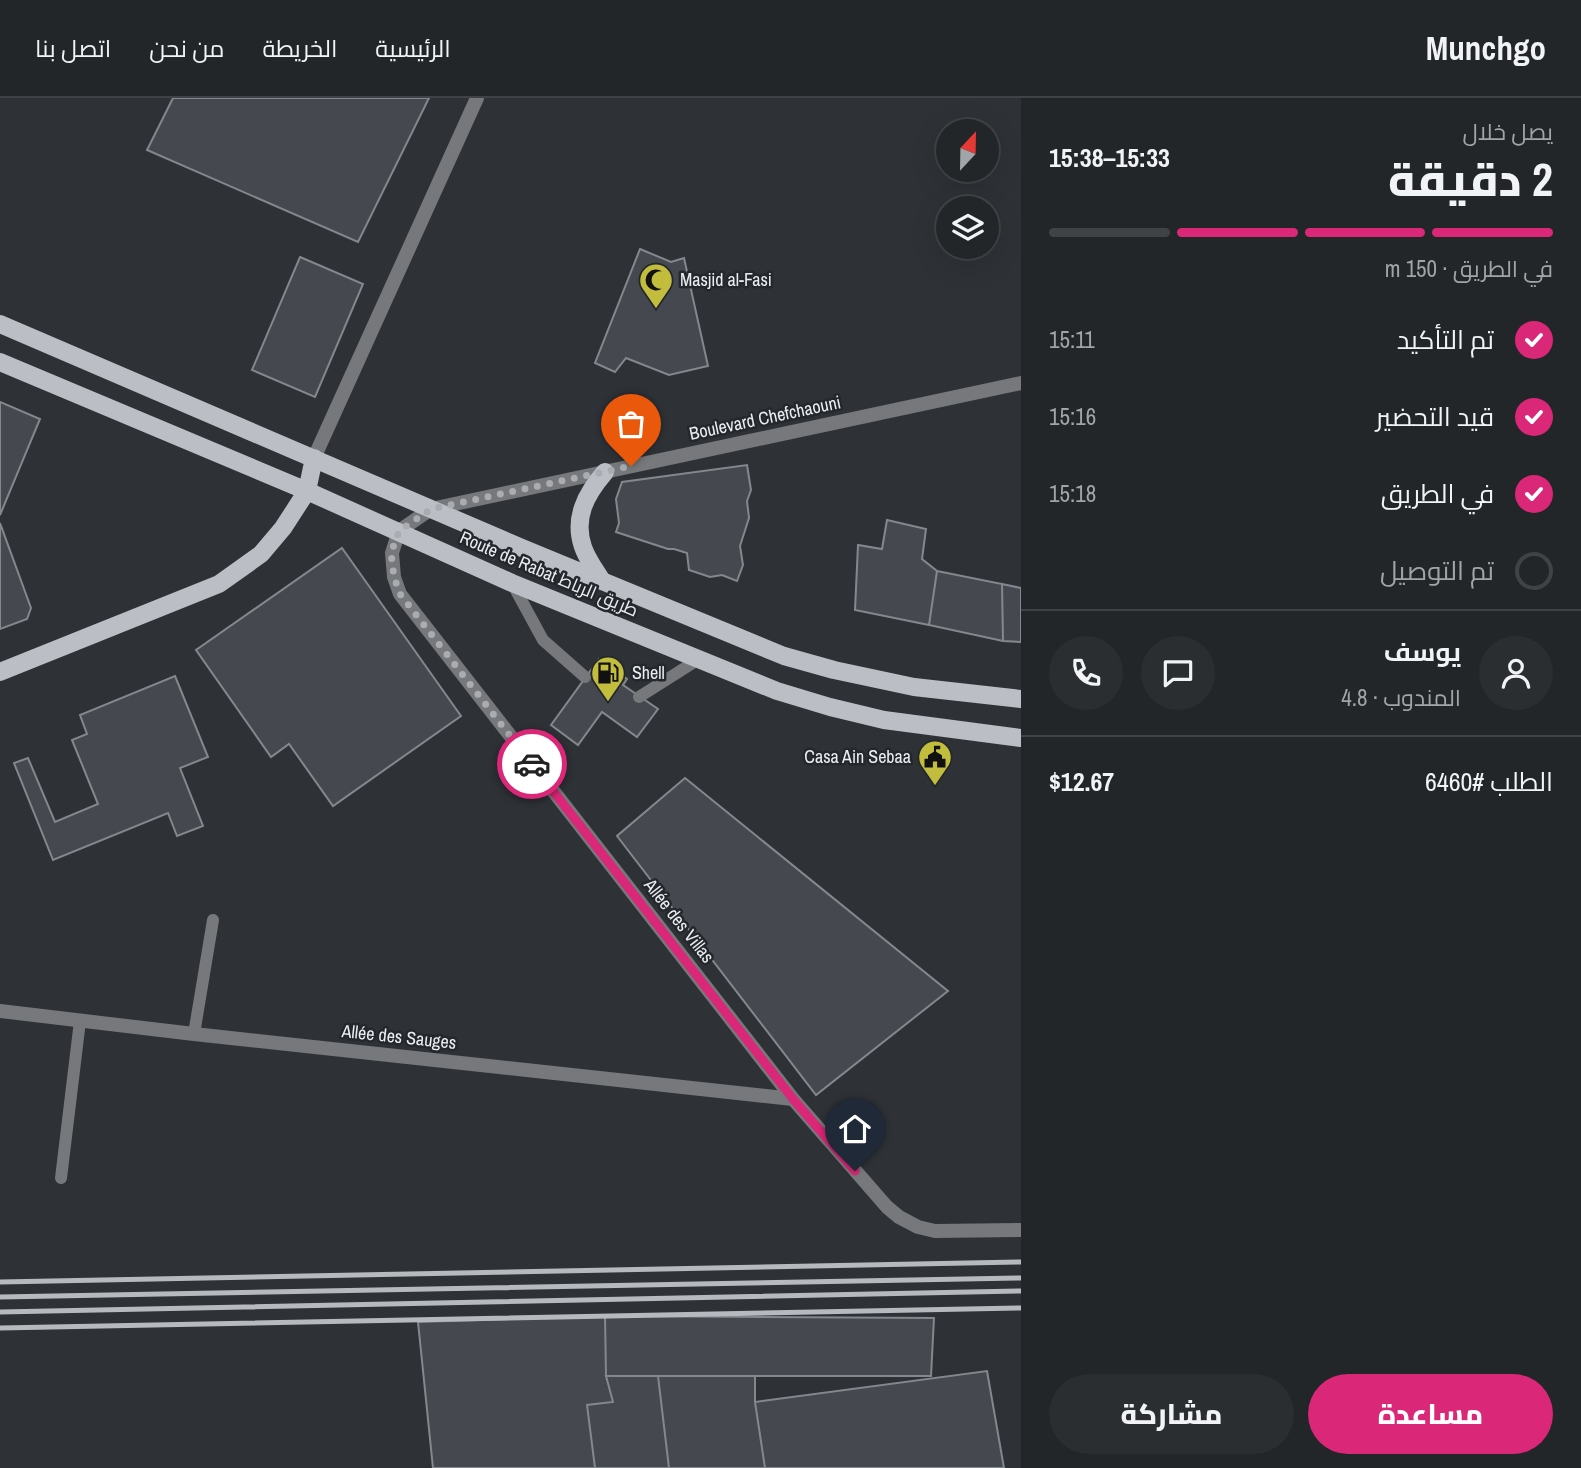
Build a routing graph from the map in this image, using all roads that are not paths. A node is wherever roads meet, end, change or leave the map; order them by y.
1 (477, 98) edge
2 (0, 324) edge
3 (0, 362) edge
4 (1021, 383) edge
5 (314, 458) junction
6 (605, 472) junction
7 (307, 491) junction
8 (431, 509) junction
9 (399, 531) junction
10 (602, 581) junction
11 (512, 583) junction
12 (699, 660) junction
13 (0, 672) edge
14 (585, 677) dead end
15 (639, 696) dead end
16 (1021, 699) edge
17 (1021, 738) edge
18 (213, 920) dead end
19 (0, 1011) edge
20 (80, 1021) junction
21 (194, 1034) junction
22 (793, 1099) junction
23 (61, 1178) dead end
24 (1021, 1230) edge

1 - 5 street
2 - 5 main road, Route de Rabat طريق الرباط
3 - 7 main road, Route de Rabat طريق الرباط
4 - 6 street, Boulevard Chefchaouni
5 - 7 main road
5 - 8 main road, Route de Rabat طريق الرباط
6 - 8 street, Boulevard Chefchaouni
6 - 10 main road
7 - 9 main road, Route de Rabat طريق الرباط
7 - 13 main road
8 - 9 street, Boulevard Chefchaouni
8 - 10 main road, Route de Rabat طريق الرباط
9 - 11 main road, Route de Rabat طريق الرباط
9 - 22 street, Allée des Villas
10 - 16 main road, Route de Rabat طريق الرباط
11 - 12 main road, Route de Rabat طريق الرباط
11 - 14 lane
12 - 15 lane
12 - 17 main road, Route de Rabat طريق الرباط
18 - 21 lane
19 - 20 street, Allée des Sauges
20 - 21 street, Allée des Sauges
20 - 23 lane
21 - 22 street, Allée des Sauges
22 - 24 street, Allée des Villas

